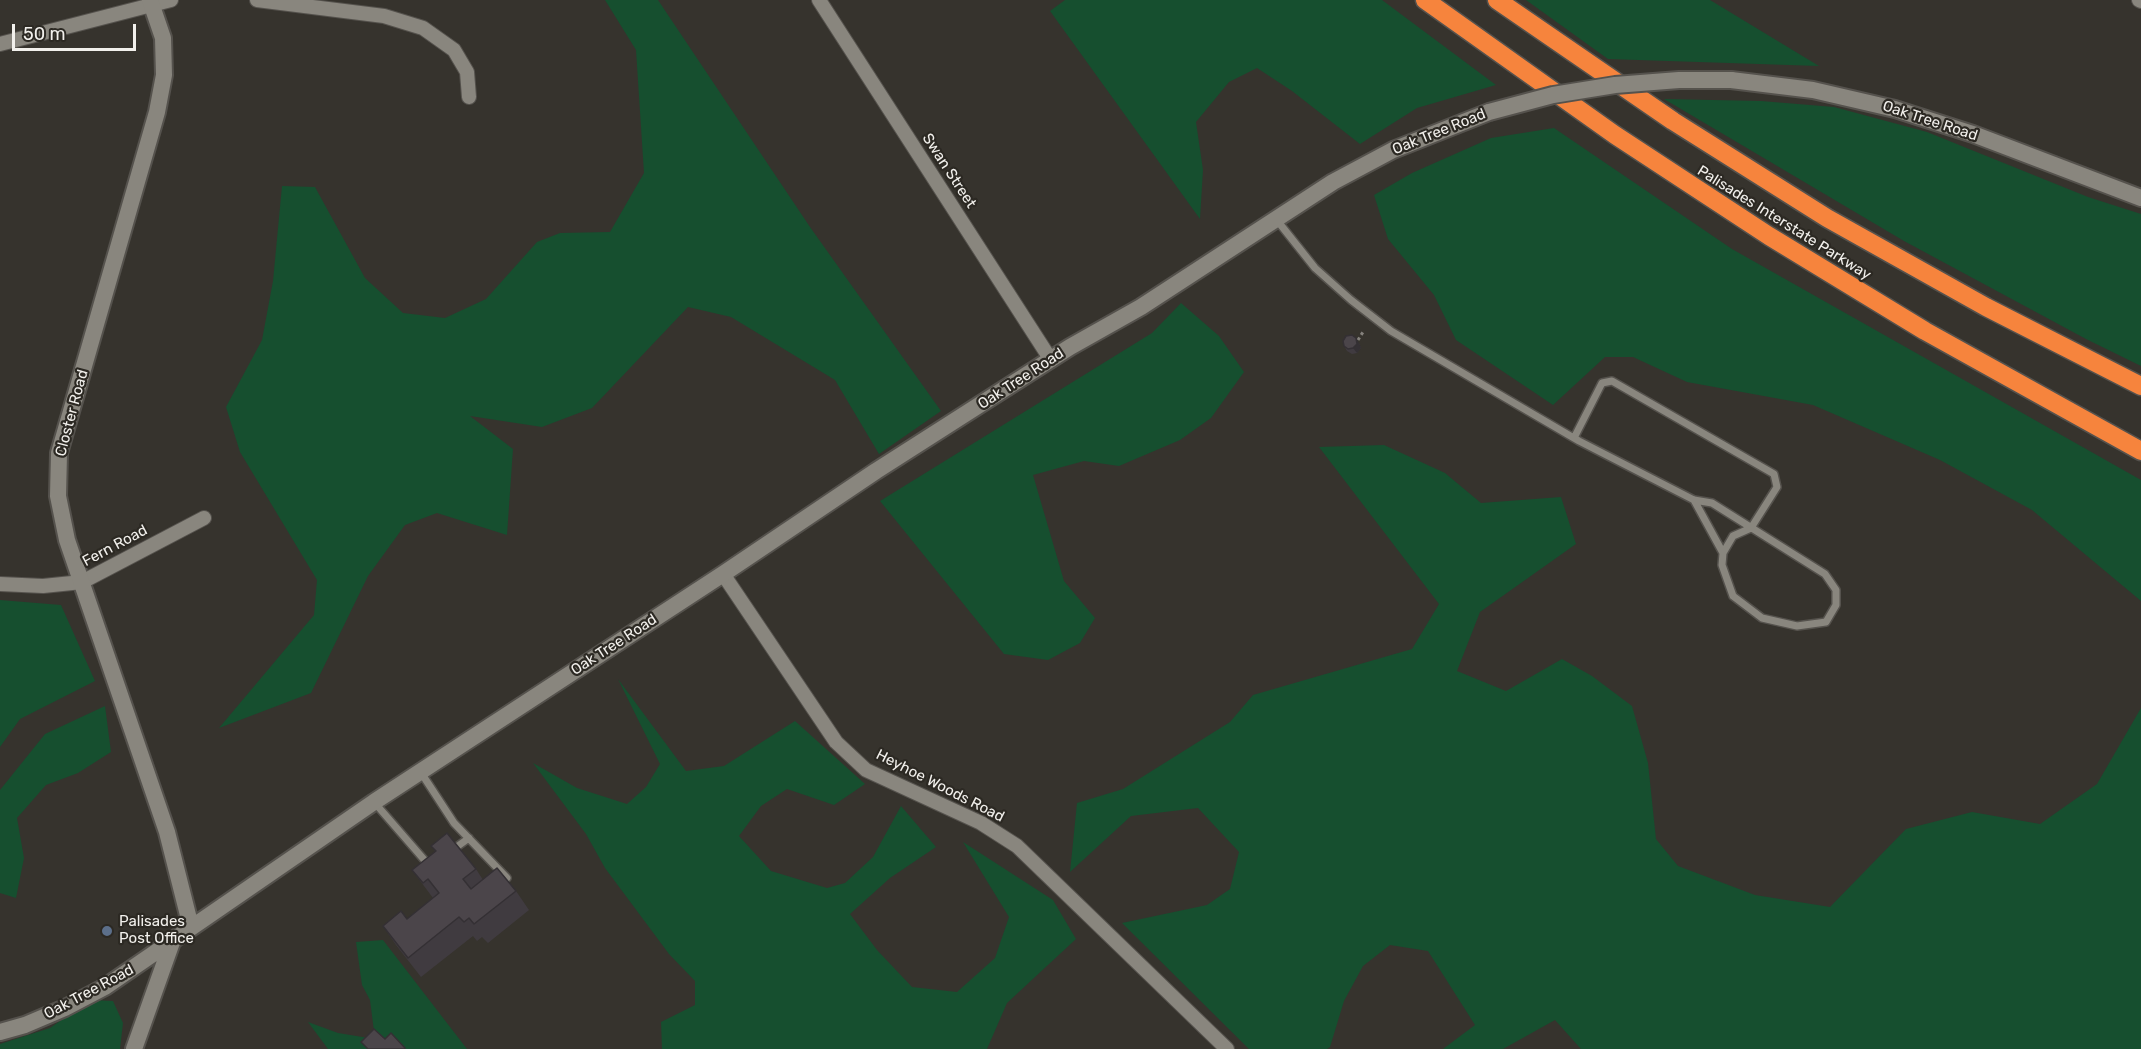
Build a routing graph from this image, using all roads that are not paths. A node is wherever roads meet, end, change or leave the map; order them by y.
1 (171, 0) edge
2 (257, 0) edge
3 (819, 0) edge
4 (1425, 0) edge
5 (1497, 0) edge
6 (151, 2) edge
7 (0, 44) edge
8 (469, 97) dead end
9 (2141, 198) edge
10 (1276, 219) junction
11 (1051, 360) junction
12 (2141, 386) edge
13 (1574, 438) junction
14 (2141, 451) edge
15 (1694, 500) junction
16 (204, 518) dead end
17 (1751, 528) junction
18 (1723, 553) junction
19 (723, 574) junction
20 (82, 582) junction
21 (0, 584) edge
22 (420, 771) junction
23 (374, 802) junction
24 (469, 838) junction
25 (507, 878) edge
26 (191, 927) junction
27 (172, 942) junction
28 (0, 1032) edge
29 (134, 1049) edge
30 (1227, 1049) edge

1 - 6 street
2 - 8 street
3 - 11 street, Swan Street
4 - 14 highway, Palisades Interstate Parkway
5 - 12 highway, Palisades Interstate Parkway
6 - 7 street
6 - 20 street, Closter Road
9 - 10 street, Oak Tree Road, bridge
10 - 11 street, Oak Tree Road
10 - 13 lane
11 - 19 street, Oak Tree Road
13 - 15 lane
13 - 17 lane
15 - 17 lane
15 - 18 lane
16 - 20 street, Fern Road
17 - 18 lane
17 - 18 lane
19 - 22 street, Oak Tree Road
19 - 30 street, Heyhoe Woods Road
20 - 21 street, Fern Road
20 - 26 street, Closter Road
22 - 23 street, Oak Tree Road
22 - 24 lane
23 - 24 lane
23 - 26 street, Oak Tree Road
24 - 25 lane
26 - 27 street, Oak Tree Road
27 - 28 street, Oak Tree Road
27 - 29 street

